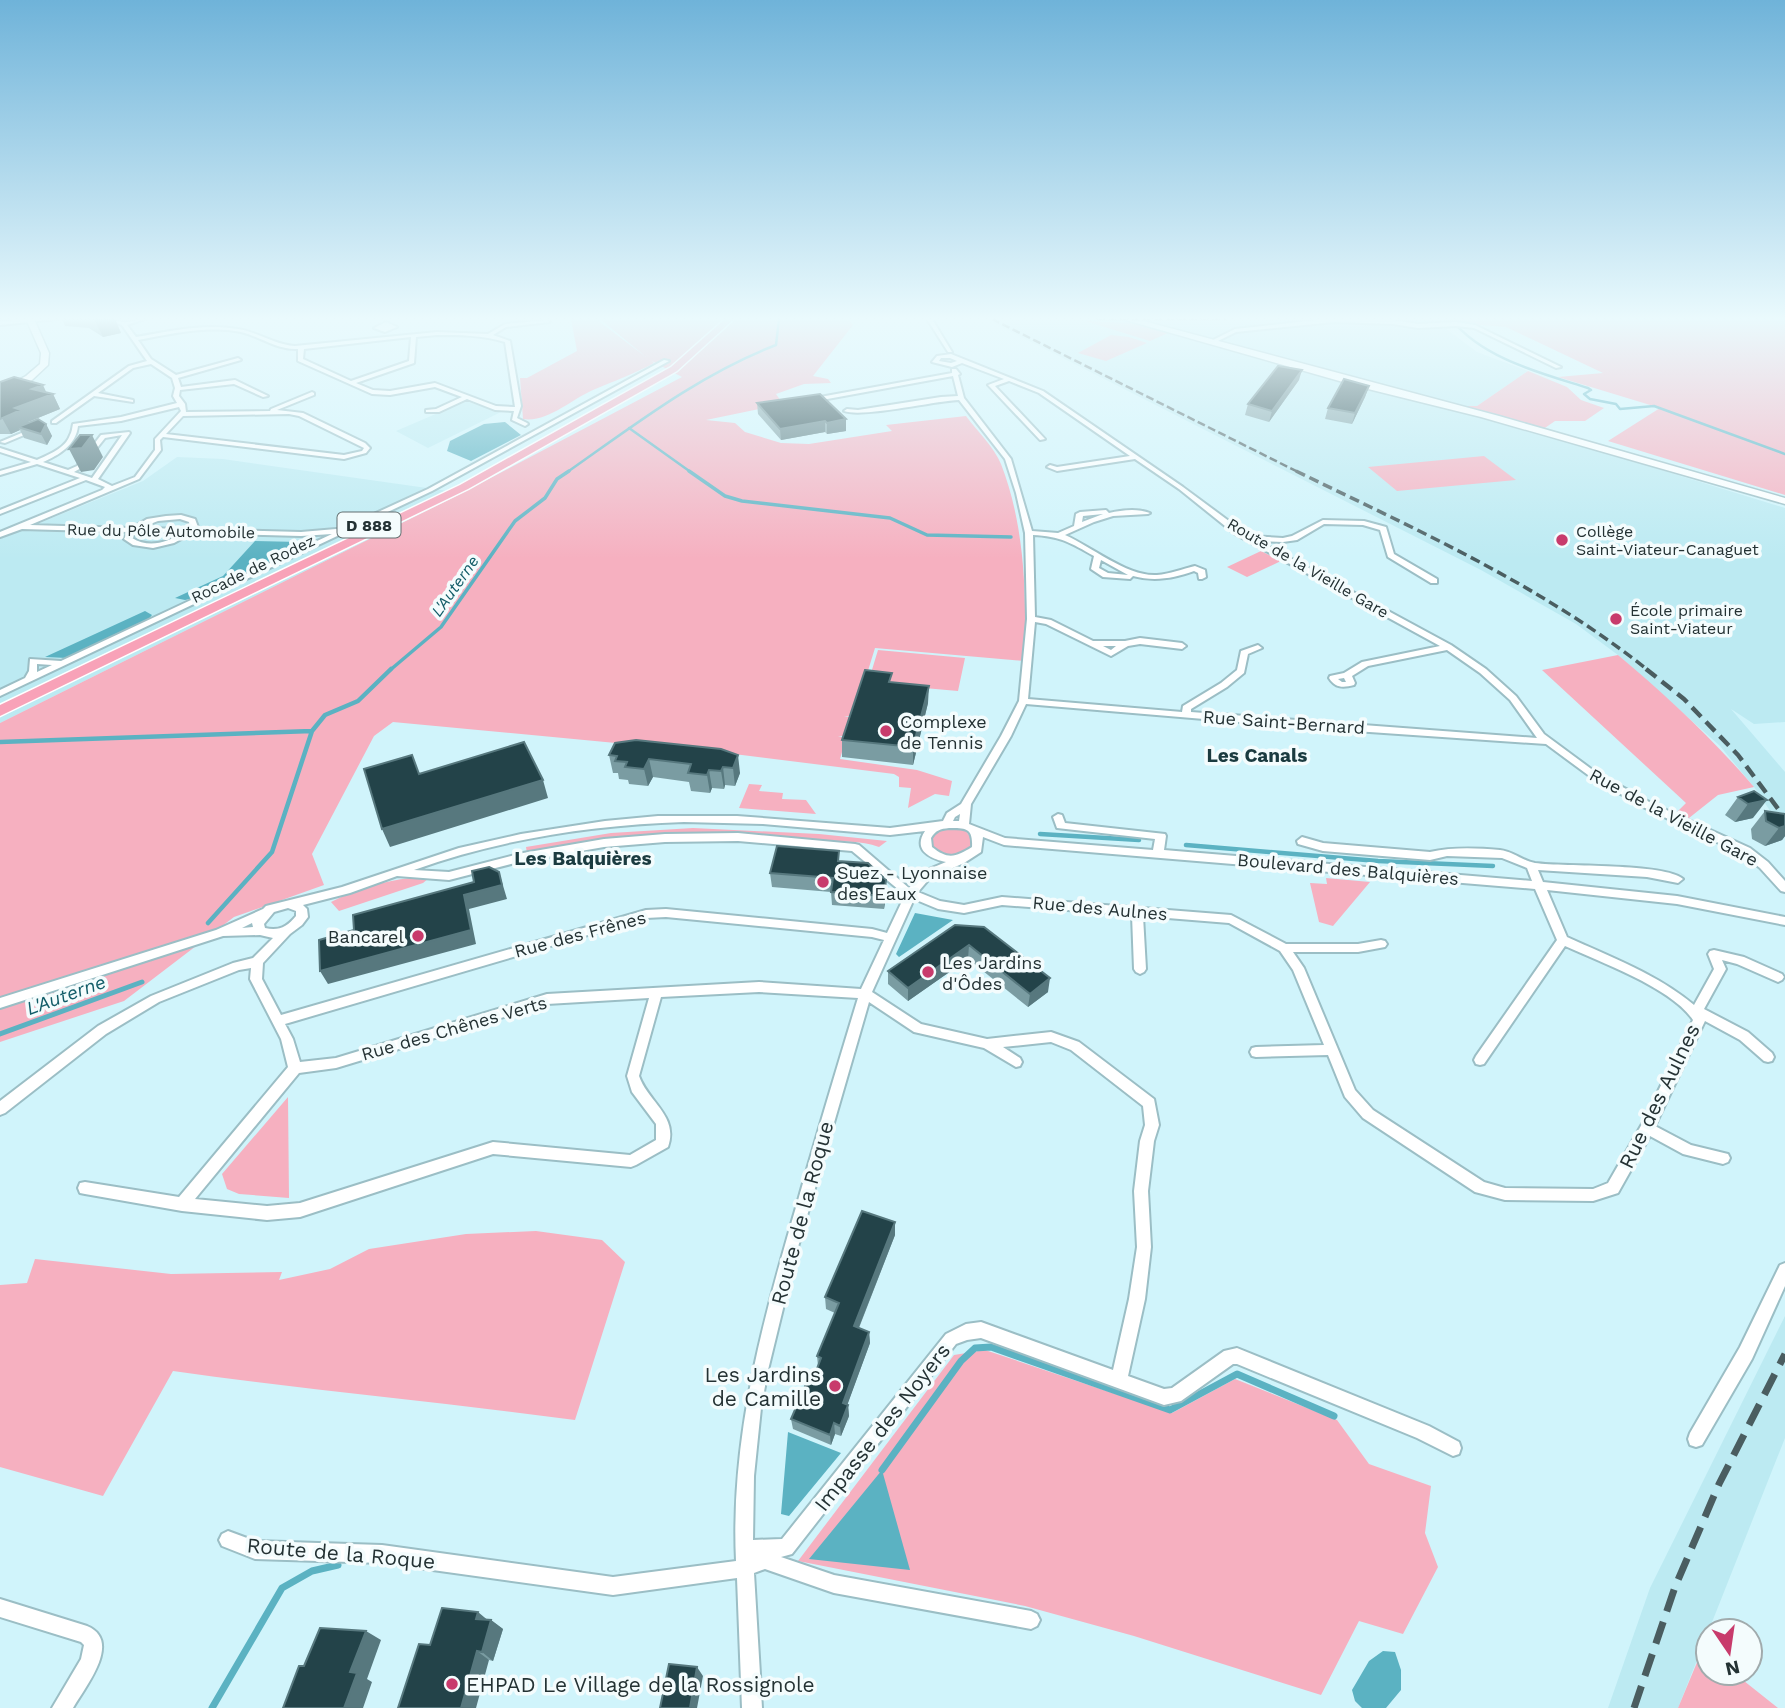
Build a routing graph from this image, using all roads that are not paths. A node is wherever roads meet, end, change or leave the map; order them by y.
1 (961, 398) edge
2 (86, 399) edge
3 (119, 399) edge
4 (178, 399) edge
5 (298, 399) edge
6 (464, 399) edge
7 (472, 399) edge
8 (515, 399) edge
9 (599, 399) edge
10 (610, 399) edge
11 (621, 399) edge
12 (816, 399) edge
13 (947, 399) edge
14 (1004, 399) edge
15 (1053, 399) edge
16 (1419, 399) edge
17 (131, 401) dead end
18 (806, 401) edge
19 (182, 404) junction
20 (517, 409) junction
21 (272, 411) junction
22 (428, 411) dead end
23 (847, 411) dead end
24 (182, 414) junction
25 (557, 422) junction
26 (47, 425) junction
27 (75, 425) junction
28 (525, 425) junction
29 (535, 434) junction
30 (162, 435) junction
31 (1042, 439) dead end
32 (1, 446) edge
33 (1136, 457) junction
34 (36, 462) junction
35 (1050, 467) dead end
36 (69, 472) junction
37 (0, 473) edge
38 (90, 479) junction
39 (107, 489) junction
40 (1785, 503) edge
41 (0, 512) edge
42 (1146, 513) dead end
43 (21, 527) junction
44 (345, 530) junction
45 (131, 531) junction
46 (191, 531) junction
47 (1029, 533) junction
48 (302, 534) junction
49 (0, 535) edge
50 (1059, 535) junction
51 (1247, 538) junction
52 (307, 548) junction
53 (1098, 556) junction
54 (1186, 563) dead end
55 (1195, 568) junction
56 (1138, 577) junction
57 (1172, 578) junction
58 (1434, 581) dead end
59 (1398, 619) joint
60 (1031, 620) junction
61 (1182, 646) dead end
62 (1448, 647) junction
63 (1258, 648) dead end
64 (65, 662) junction
65 (1347, 675) dead end
66 (29, 679) junction
67 (0, 693) edge
68 (1023, 701) junction
69 (0, 702) edge
70 (0, 711) edge
71 (1187, 715) junction
72 (1546, 741) junction
73 (965, 806) junction
74 (1058, 817) dead end
75 (943, 824) junction
76 (967, 827) junction
77 (903, 831) junction
78 (1004, 841) junction
79 (1302, 841) dead end
80 (927, 848) junction
81 (977, 849) junction
82 (1158, 852) junction
83 (960, 860) junction
84 (1531, 866) junction
85 (395, 872) junction
86 (926, 875) junction
87 (1678, 879) dead end
88 (1538, 885) junction
89 (1785, 888) edge
90 (911, 893) junction
91 (324, 898) junction
92 (288, 904) junction
93 (1137, 911) junction
94 (265, 912) junction
95 (302, 917) junction
96 (1785, 921) edge
97 (286, 931) junction
98 (262, 932) junction
99 (220, 933) junction
100 (890, 938) junction
101 (1563, 940) junction
102 (1381, 944) dead end
103 (269, 947) junction
104 (1284, 948) junction
105 (257, 962) junction
106 (1140, 969) dead end
107 (1778, 977) dead end
108 (656, 994) junction
109 (866, 994) junction
110 (0, 1003) edge
111 (1697, 1011) junction
112 (277, 1021) junction
113 (987, 1044) junction
114 (1333, 1049) junction
115 (1256, 1052) dead end
116 (1768, 1056) dead end
117 (1480, 1060) dead end
118 (1016, 1062) dead end
119 (295, 1068) junction
120 (0, 1110) edge
121 (1647, 1128) junction
122 (1723, 1158) dead end
123 (85, 1188) dead end
124 (182, 1204) junction
125 (1785, 1270) edge
126 (1119, 1379) junction
127 (1696, 1439) dead end
128 (1453, 1448) dead end
129 (228, 1540) dead end
130 (744, 1549) junction
131 (746, 1568) junction
132 (0, 1608) edge
133 (1031, 1620) dead end
134 (62, 1708) edge
135 (752, 1708) edge

1 - 47 street
2 - 26 street
3 - 17 street
4 - 19 street
5 - 21 street
6 - 22 street
7 - 20 street
8 - 20 street
9 - 25 street
10 - 69 highway, Rocade de Rodez / D 888
11 - 70 highway, Rocade de Rodez / D 888
12 - 18 street, Route de la Vieille Gare
13 - 23 street
14 - 31 street
15 - 33 street, Route de la Vieille Gare
16 - 40 main road
19 - 24 street
19 - 27 street
20 - 28 street
21 - 24 street
21 - 30 street
24 - 30 street
25 - 28 street
25 - 29 street
26 - 27 street
26 - 32 street
27 - 34 street
28 - 29 street
29 - 44 street
30 - 39 street
32 - 34 street
33 - 35 street
33 - 51 street, Route de la Vieille Gare
34 - 36 street
34 - 37 street
36 - 38 street
36 - 38 street
38 - 39 street
38 - 41 street
39 - 43 street
42 - 50 street
43 - 45 street, Rue du Pôle Automobile
43 - 49 street
44 - 48 street, Rue du Pôle Automobile
44 - 52 street
45 - 46 street, Rue du Pôle Automobile
45 - 46 street
45 - 46 street
46 - 48 street, Rue du Pôle Automobile
47 - 50 street
47 - 60 street
48 - 52 street
50 - 53 street
51 - 58 street
51 - 59 street, Route de la Vieille Gare
52 - 64 street
53 - 56 street
53 - 56 street
54 - 55 street
55 - 57 street
55 - 57 street
56 - 57 street
59 - 62 street, Rue de la Vieille Gare
60 - 61 street
60 - 68 street
62 - 65 street
62 - 72 street, Rue de la Vieille Gare
63 - 71 street
64 - 66 street
64 - 66 street
66 - 67 street
68 - 71 street, Rue Saint-Bernard
68 - 73 street
71 - 72 street, Rue Saint-Bernard
72 - 89 street, Rue de la Vieille Gare
73 - 75 street
73 - 76 street
74 - 82 street
75 - 76 street
75 - 77 street
75 - 80 street
76 - 78 street, Boulevard des Balquières
76 - 81 street
77 - 80 street
77 - 85 street
78 - 81 street, Boulevard des Balquières
78 - 82 street, Boulevard des Balquières
79 - 84 street, Boulevard des Balquières
80 - 83 street
80 - 86 street
81 - 83 street
82 - 88 street, Boulevard des Balquières
83 - 86 street, Route de la Roque
84 - 87 street, Boulevard des Balquières
84 - 88 street
85 - 90 street
85 - 91 street
86 - 90 street, Route de la Roque
88 - 96 street, Boulevard des Balquières
88 - 101 street
90 - 93 street, Rue des Aulnes
90 - 100 street, Route de la Roque
91 - 92 street
91 - 95 street
92 - 94 street
92 - 95 street
93 - 104 street, Rue des Aulnes
93 - 106 street
94 - 98 street
94 - 99 street
95 - 97 street
97 - 98 street
97 - 103 street
98 - 99 street
98 - 103 street
99 - 110 street
100 - 109 street, Route de la Roque
100 - 112 street, Rue des Frênes
101 - 111 street, Rue des Aulnes
101 - 117 street
102 - 104 street, Rue des Aulnes
103 - 105 street
104 - 114 street, Rue des Aulnes
105 - 112 street
105 - 120 street
107 - 111 street
108 - 109 street, Rue des Chênes Verts
108 - 119 street, Rue des Chênes Verts
108 - 124 street
109 - 113 street
109 - 130 street, Route de la Roque
111 - 116 street
111 - 121 street, Rue des Aulnes
112 - 119 street
113 - 118 street
113 - 126 street
114 - 115 street
114 - 121 street, Rue des Aulnes
119 - 124 street
121 - 122 street
123 - 124 street
125 - 127 street
126 - 128 street, Impasse des Noyers
126 - 130 street, Impasse des Noyers
129 - 131 street, Route de la Roque
130 - 131 street, Route de la Roque
131 - 133 street, Route de la Roque
131 - 135 street, Route de la Roque
132 - 134 street

